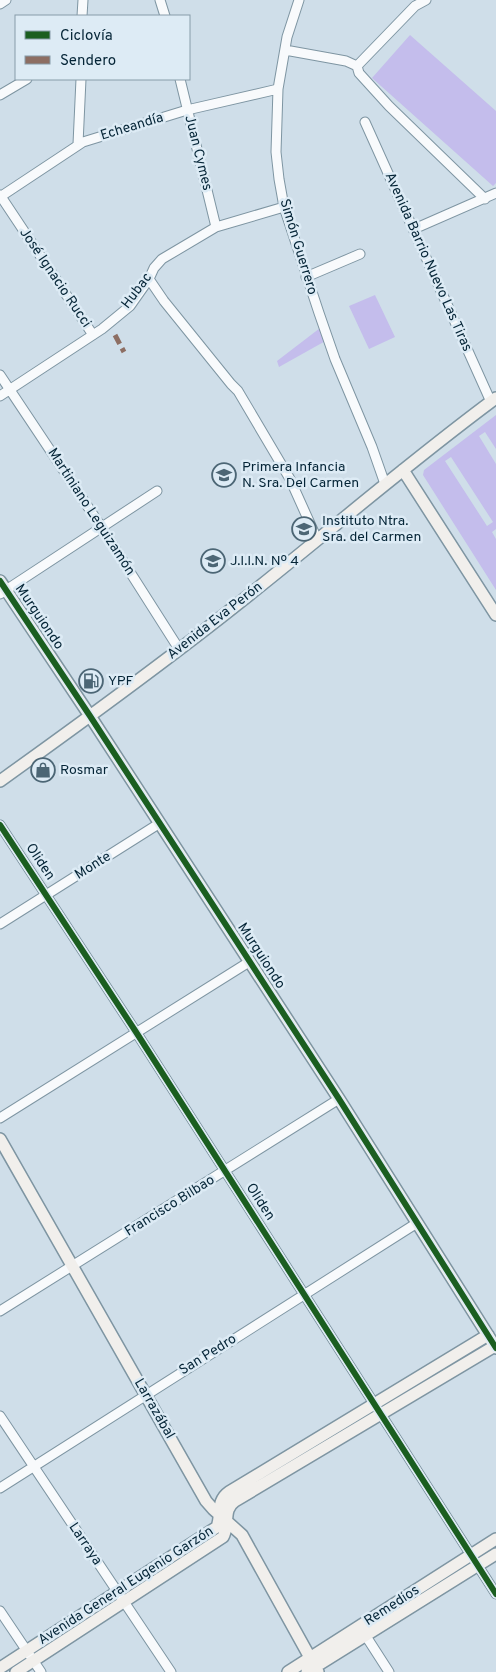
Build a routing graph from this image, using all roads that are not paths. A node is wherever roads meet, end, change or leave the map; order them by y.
1 (6, 0) edge
2 (160, 0) edge
3 (299, 0) edge
4 (426, 0) edge
5 (81, 2) edge
6 (0, 4) edge
7 (82, 15) edge
8 (165, 15) edge
9 (285, 50) junction
10 (357, 66) junction
11 (25, 80) edge
12 (81, 80) edge
13 (180, 80) edge
14 (278, 89) junction
15 (0, 95) edge
16 (187, 110) junction
17 (366, 122) dead end
18 (78, 144) junction
19 (496, 193) edge
20 (0, 196) edge
21 (485, 199) junction
22 (284, 207) junction
23 (216, 227) junction
24 (414, 229) junction
25 (360, 254) dead end
26 (306, 277) junction
27 (149, 279) junction
28 (92, 335) junction
29 (0, 375) edge
30 (10, 390) junction
31 (0, 396) edge
32 (493, 400) edge
33 (403, 470) junction
34 (385, 484) junction
35 (157, 491) dead end
36 (102, 528) junction
37 (317, 539) junction
38 (2, 589) edge
39 (496, 615) edge
40 (179, 650) junction
41 (90, 716) junction
42 (0, 781) edge
43 (160, 823) junction
44 (0, 824) edge
45 (46, 894) junction
46 (0, 924) edge
47 (250, 962) junction
48 (136, 1032) junction
49 (339, 1099) junction
50 (0, 1118) edge
51 (0, 1139) edge
52 (225, 1171) junction
53 (417, 1223) junction
54 (73, 1266) junction
55 (305, 1294) junction
56 (0, 1311) edge
57 (488, 1335) junction
58 (496, 1347) edge
59 (146, 1395) junction
60 (374, 1404) junction
61 (381, 1414) junction
62 (0, 1416) edge
63 (34, 1466) junction
64 (0, 1488) edge
65 (223, 1517) junction
66 (496, 1539) edge
67 (496, 1554) edge
68 (471, 1555) junction
69 (478, 1565) junction
70 (117, 1592) junction
71 (496, 1594) edge
72 (125, 1602) junction
73 (0, 1611) edge
74 (362, 1630) junction
75 (27, 1651) junction
76 (34, 1660) junction
77 (312, 1667) edge
78 (0, 1668) edge
79 (16, 1672) edge
80 (41, 1672) edge
81 (171, 1672) edge
82 (288, 1672) edge
83 (389, 1672) edge

1 - 6 street
2 - 8 street
3 - 9 street, Simón Guerrero
4 - 10 street
5 - 7 street
9 - 10 street
9 - 14 street, Simón Guerrero
10 - 21 street
11 - 15 street
12 - 18 street
13 - 16 street, Juan Cymes
14 - 16 street, Echeandía
14 - 22 street, Simón Guerrero
16 - 18 street, Echeandía
16 - 23 street, Juan Cymes
17 - 24 street, Avenida Barrio Nuevo Las Tiras
18 - 20 street, Echeandía
19 - 21 street
20 - 28 street, José Ignacio Rucci
21 - 24 street
22 - 23 street, Hubac
22 - 26 street, Simón Guerrero
23 - 27 street, Hubac
24 - 32 street, Avenida Barrio Nuevo Las Tiras
25 - 26 street
26 - 34 street, Simón Guerrero
27 - 28 street, Hubac
27 - 37 street
28 - 30 street, Hubac
29 - 30 street, Martiniano Leguizamón
30 - 31 street, Hubac
30 - 36 street, Martiniano Leguizamón
32 - 33 street, Avenida Eva Perón
33 - 34 street, Avenida Eva Perón
33 - 39 street
34 - 37 street, Avenida Eva Perón
35 - 36 street
36 - 38 street
36 - 40 street, Martiniano Leguizamón
37 - 40 street, Avenida Eva Perón
38 - 41 street, Murguiondo
40 - 41 street, Avenida Eva Perón
41 - 42 street, Avenida Eva Perón
41 - 43 street, Murguiondo
43 - 45 street, Monte
43 - 47 street, Murguiondo
44 - 45 street, Oliden
45 - 46 street, Monte
45 - 48 street, Oliden
47 - 48 street
47 - 49 street, Murguiondo
48 - 50 street
48 - 52 street, Oliden
49 - 52 street, Francisco Bilbao
49 - 53 street, Murguiondo
51 - 54 street, Larrazábal
52 - 54 street, Francisco Bilbao
52 - 55 street, Oliden
53 - 55 street, San Pedro
53 - 57 street, Murguiondo
54 - 56 street, Francisco Bilbao
54 - 59 street, Larrazábal
55 - 59 street, San Pedro
55 - 60 street, Oliden
57 - 58 street, Murguiondo
57 - 60 street, Avenida General Eugenio Garzón
58 - 61 street, Avenida General Eugenio Garzón
59 - 63 street, San Pedro
59 - 65 street, Larrazábal
60 - 61 street, Oliden
60 - 65 street, Avenida General Eugenio Garzón
61 - 65 street, Avenida General Eugenio Garzón
61 - 68 street, Oliden
62 - 63 street, Larraya
63 - 64 street, San Pedro
63 - 70 street, Larraya
65 - 70 street, Avenida General Eugenio Garzón
65 - 72 street, Avenida General Eugenio Garzón
65 - 77 street, Larrazábal
66 - 68 street, Remedios
67 - 69 street, Remedios
68 - 69 street, Oliden
68 - 74 street, Remedios
69 - 71 street, Oliden
69 - 74 street, Remedios
70 - 72 street, Larraya
70 - 75 street, Avenida General Eugenio Garzón
72 - 76 street, Avenida General Eugenio Garzón
72 - 81 street, Larraya
73 - 75 street
74 - 77 street, Remedios
74 - 83 street
75 - 76 street
75 - 78 street, Avenida General Eugenio Garzón
76 - 79 street, Avenida General Eugenio Garzón
76 - 80 street
77 - 82 street, Remedios

